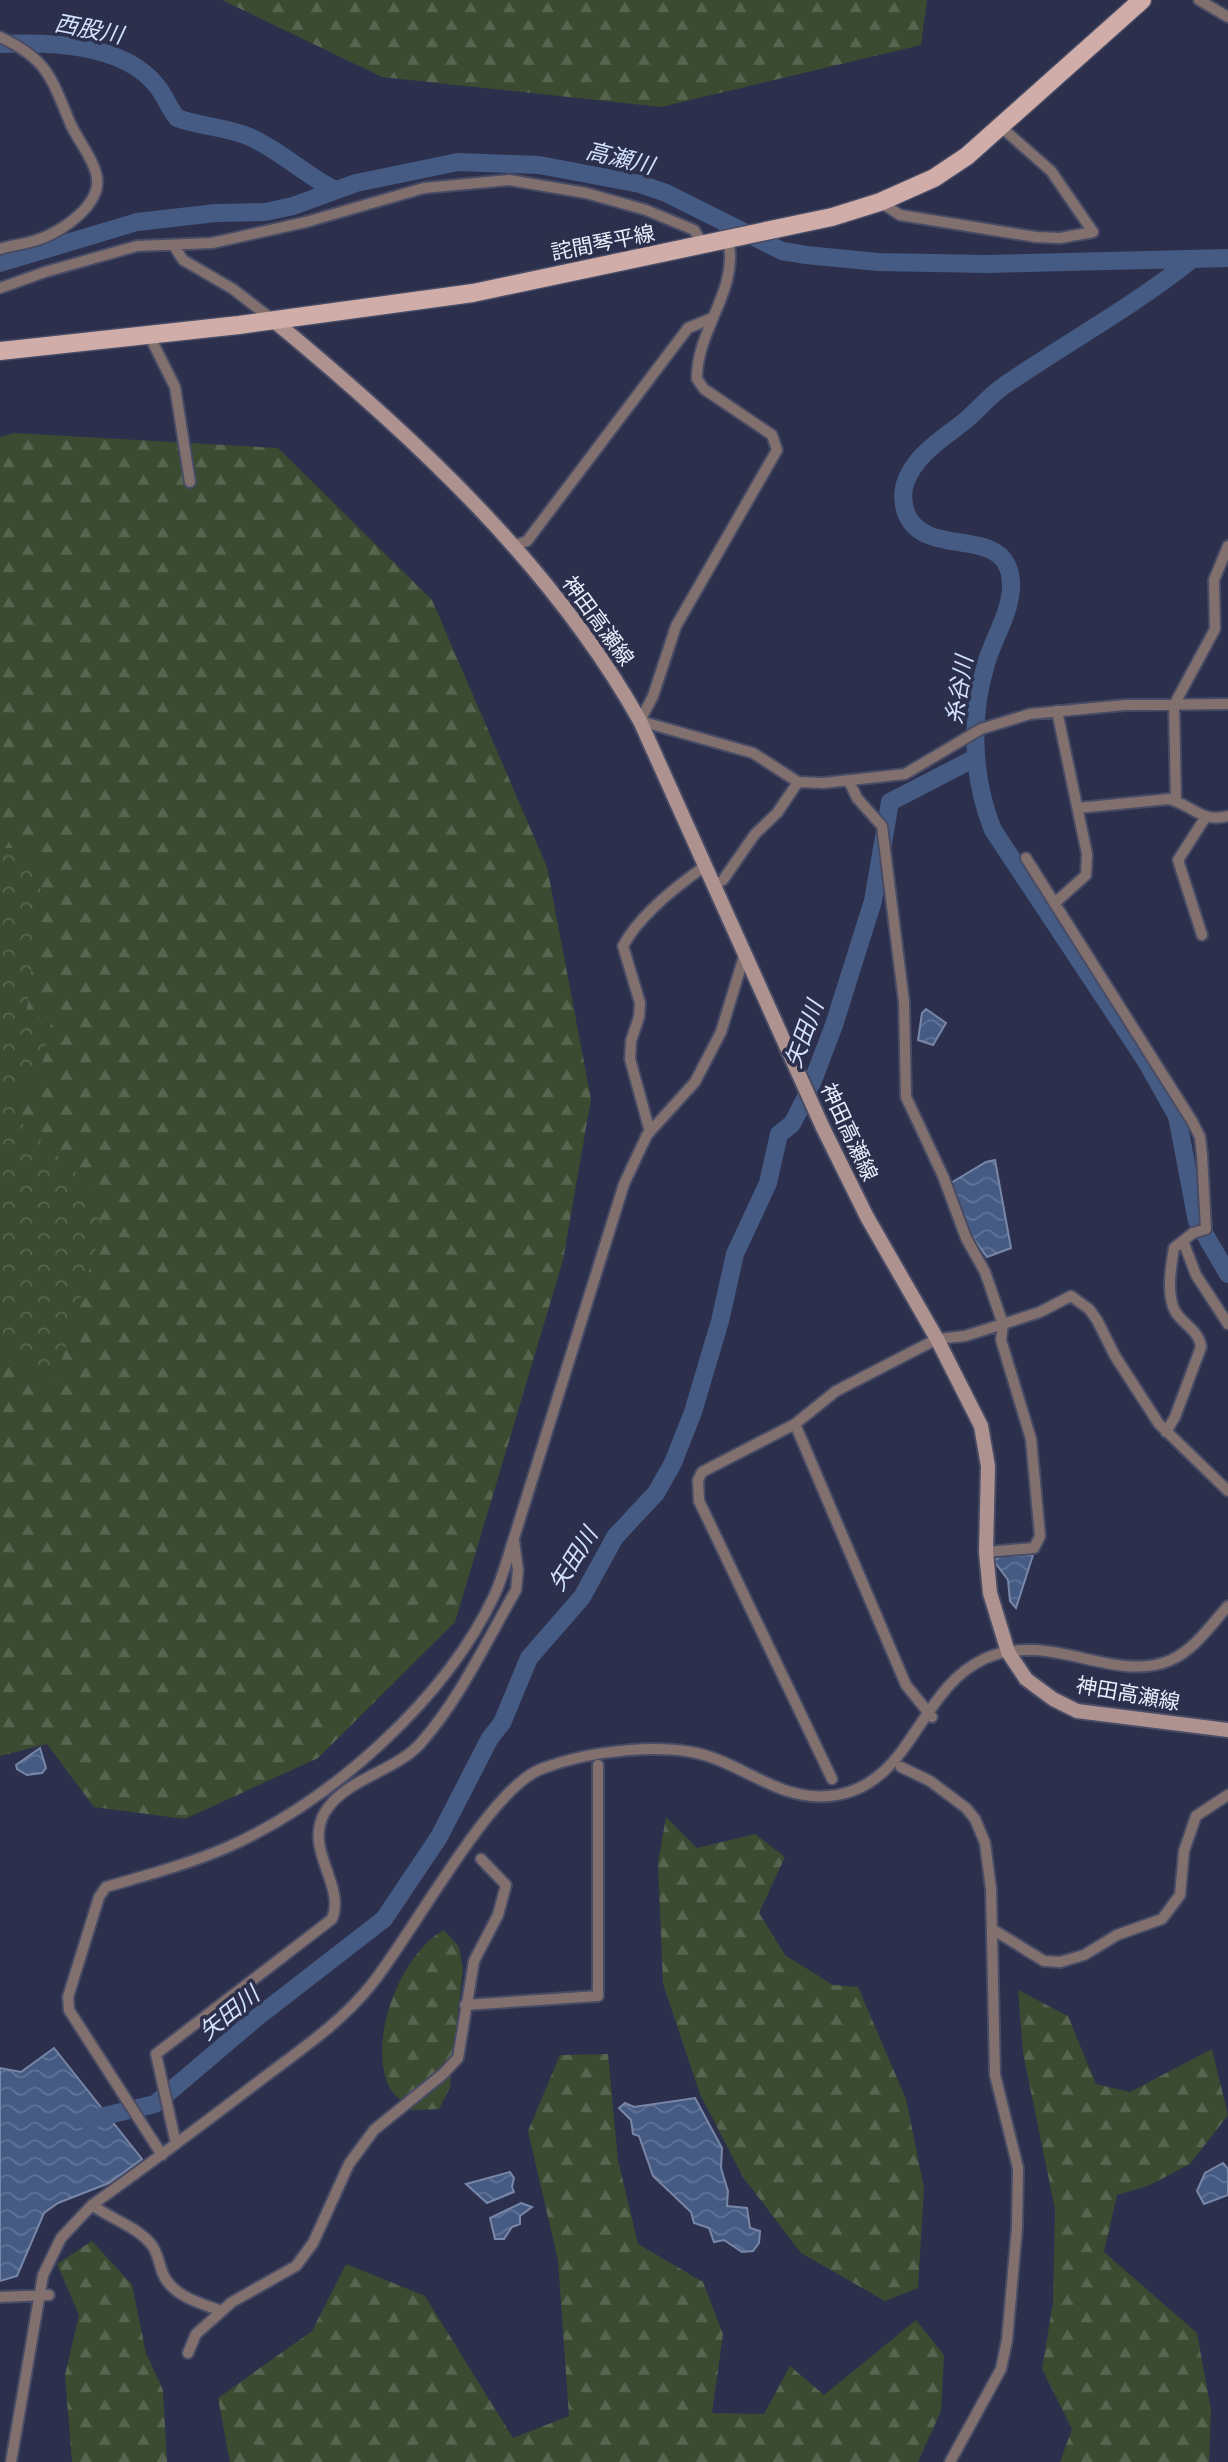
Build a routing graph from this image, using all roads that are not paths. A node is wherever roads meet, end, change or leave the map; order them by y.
1 (1142, 0) edge
2 (1199, 0) edge
3 (1228, 18) edge
4 (0, 37) edge
5 (1001, 127) junction
6 (880, 202) junction
7 (728, 240) junction
8 (174, 246) junction
9 (704, 246) junction
10 (0, 249) edge
11 (0, 288) edge
12 (710, 318) junction
13 (272, 320) junction
14 (149, 335) junction
15 (0, 351) edge
16 (190, 482) dead end
17 (513, 545) junction
18 (1228, 546) edge
19 (1228, 704) edge
20 (1174, 705) junction
21 (1057, 711) junction
22 (640, 721) junction
23 (849, 781) junction
24 (798, 782) junction
25 (1176, 801) junction
26 (1078, 808) junction
27 (1228, 816) edge
28 (1205, 818) junction
29 (1026, 858) dead end
30 (705, 866) junction
31 (714, 884) junction
32 (1056, 902) junction
33 (1202, 935) dead end
34 (745, 953) junction
35 (650, 1132) junction
36 (1183, 1241) junction
37 (1003, 1324) junction
38 (1228, 1324) edge
39 (937, 1339) junction
40 (795, 1424) junction
41 (1166, 1432) junction
42 (1228, 1490) edge
43 (514, 1538) junction
44 (986, 1552) junction
45 (1228, 1606) edge
46 (1008, 1652) junction
47 (930, 1716) junction
48 (1228, 1730) edge
49 (598, 1765) dead end
50 (901, 1768) dead end
51 (832, 1779) dead end
52 (1228, 1795) edge
53 (481, 1859) dead end
54 (992, 1929) junction
55 (465, 2006) junction
56 (176, 2144) junction
57 (162, 2155) junction
58 (92, 2205) junction
59 (44, 2295) junction
60 (0, 2297) edge
61 (222, 2311) junction
62 (188, 2353) dead end
63 (11, 2462) edge
64 (950, 2462) edge

1 - 5 main road, 詫間琴平線
2 - 3 street
4 - 10 street
5 - 6 main road, 詫間琴平線
5 - 6 street
6 - 7 main road, 詫間琴平線
7 - 9 main road, 詫間琴平線
7 - 12 street
8 - 9 street
8 - 11 street
8 - 13 street
9 - 13 main road, 詫間琴平線
12 - 17 street
12 - 22 street
13 - 14 main road, 詫間琴平線
13 - 17 main road, 神田高瀬線
14 - 15 main road, 詫間琴平線
14 - 16 street
17 - 22 main road, 神田高瀬線
18 - 20 street
19 - 20 street
20 - 21 street
20 - 25 street
21 - 23 street
21 - 26 street
22 - 24 street
22 - 30 main road, 神田高瀬線
23 - 24 street
23 - 37 street
24 - 31 street
25 - 26 street
25 - 28 street
26 - 32 street
27 - 28 street
28 - 33 street
29 - 32 street
30 - 31 main road, 神田高瀬線
30 - 35 street
31 - 34 main road, 神田高瀬線
32 - 36 street
34 - 35 street
34 - 39 main road, 神田高瀬線
35 - 43 street
36 - 38 street
36 - 41 street
37 - 39 street
37 - 41 street
37 - 44 street
39 - 40 street
39 - 44 main road, 神田高瀬線
40 - 47 street
40 - 51 street
41 - 42 street
43 - 56 street
43 - 57 street
44 - 46 main road, 神田高瀬線
45 - 46 street
46 - 47 street
46 - 48 main road, 神田高瀬線
47 - 56 street
49 - 55 street
50 - 54 street
52 - 54 street
53 - 55 street
54 - 64 street
55 - 61 street
56 - 57 street
57 - 58 street
58 - 59 street
58 - 61 street
59 - 60 street
59 - 63 street
61 - 62 street

